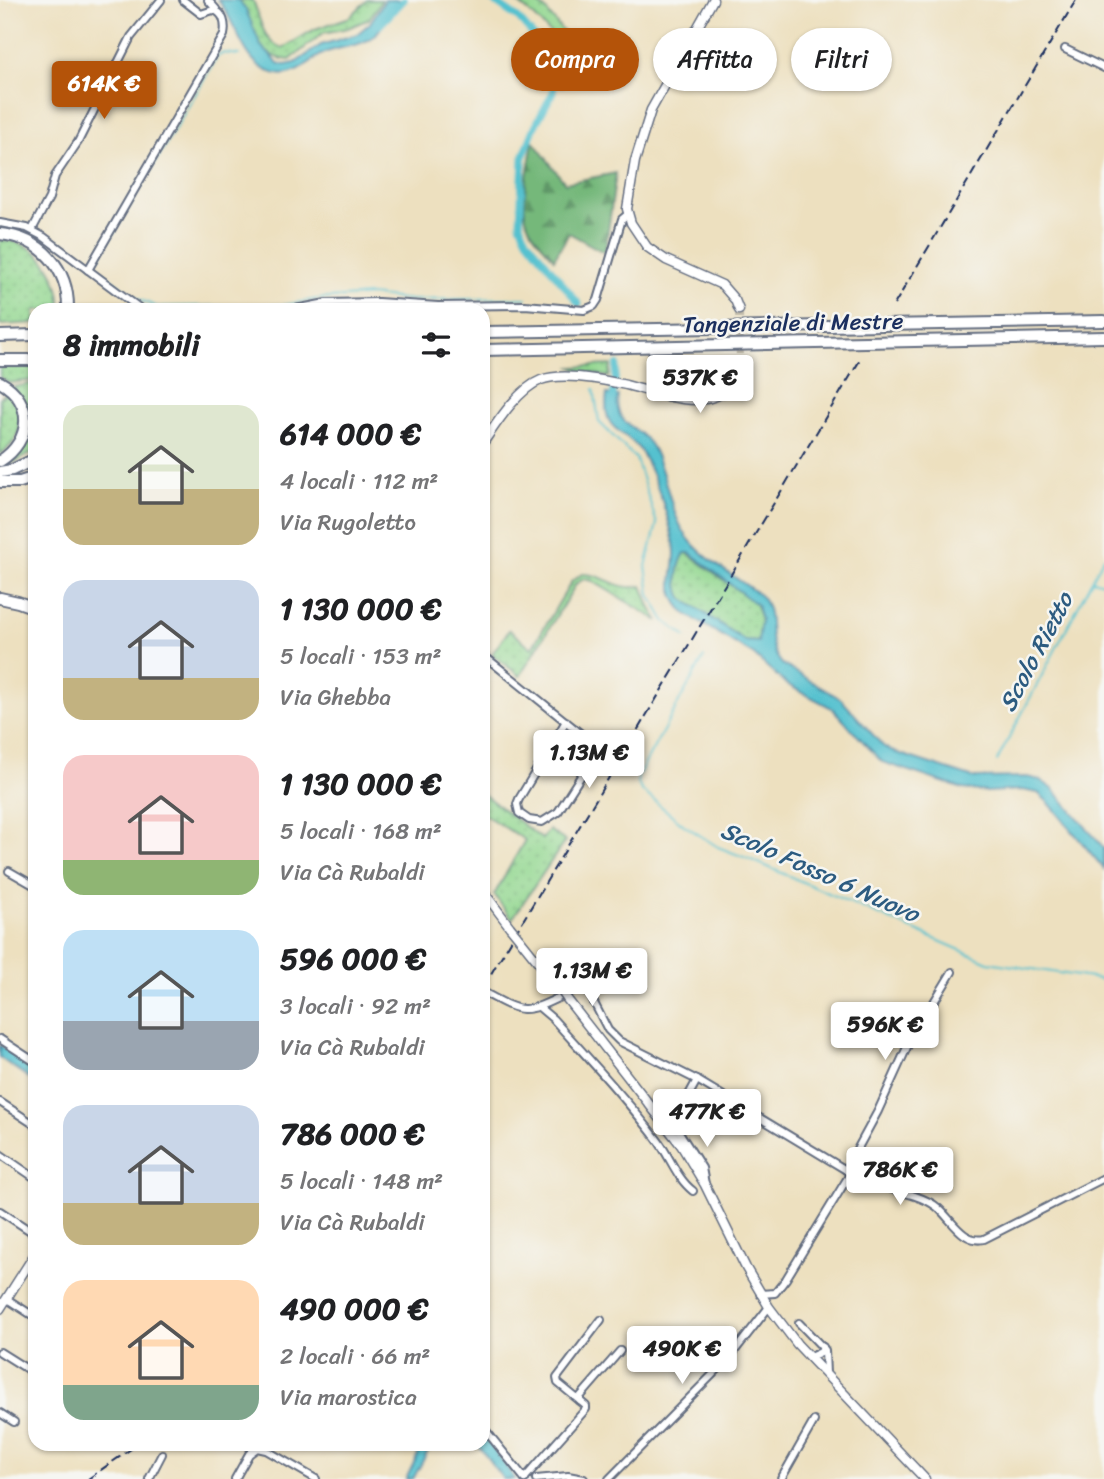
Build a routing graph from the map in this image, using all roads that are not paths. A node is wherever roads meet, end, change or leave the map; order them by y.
1 (161, 0) edge
2 (183, 0) edge
3 (208, 0) edge
4 (713, 0) edge
5 (217, 11) junction
6 (1065, 49) dead end
7 (1104, 68) edge
8 (628, 214) junction
9 (0, 223) edge
10 (32, 230) junction
11 (0, 234) edge
12 (88, 270) junction
13 (68, 303) edge
14 (133, 303) edge
15 (326, 303) edge
16 (393, 303) edge
17 (490, 305) edge
18 (739, 310) tunnel mouth
19 (1104, 321) edge
20 (490, 332) edge
21 (28, 335) edge
22 (0, 336) edge
23 (1104, 337) edge
24 (28, 342) edge
25 (0, 343) edge
26 (490, 350) edge
27 (0, 360) edge
28 (28, 360) edge
29 (740, 363) tunnel mouth
30 (6, 386) edge
31 (490, 434) edge
32 (0, 461) edge
33 (28, 463) edge
34 (0, 472) edge
35 (28, 479) edge
36 (0, 482) edge
37 (0, 601) edge
38 (28, 606) edge
39 (490, 661) edge
40 (568, 722) junction
41 (9, 871) dead end
42 (28, 882) edge
43 (490, 900) edge
44 (952, 972) dead end
45 (490, 995) edge
46 (540, 1008) junction
47 (0, 1039) edge
48 (28, 1057) edge
49 (697, 1080) junction
50 (0, 1102) edge
51 (656, 1111) junction
52 (679, 1113) junction
53 (28, 1120) edge
54 (0, 1154) edge
55 (848, 1172) junction
56 (28, 1173) edge
57 (1104, 1178) edge
58 (705, 1185) junction
59 (694, 1191) dead end
60 (0, 1211) edge
61 (28, 1229) edge
62 (28, 1265) edge
63 (760, 1294) junction
64 (7, 1299) junction
65 (769, 1307) junction
66 (0, 1309) edge
67 (28, 1312) edge
68 (601, 1320) dead end
69 (799, 1323) dead end
70 (823, 1347) junction
71 (620, 1351) dead end
72 (0, 1352) edge
73 (810, 1357) junction
74 (28, 1370) edge
75 (826, 1374) junction
76 (580, 1401) junction
77 (0, 1413) edge
78 (814, 1421) dead end
79 (14, 1422) dead end
80 (490, 1436) edge
81 (253, 1451) edge
82 (268, 1451) edge
83 (162, 1454) dead end
84 (149, 1479) edge
85 (236, 1479) edge
86 (316, 1479) edge
87 (524, 1479) edge
88 (536, 1479) edge
89 (584, 1479) edge
90 (609, 1479) edge
91 (781, 1479) edge
92 (925, 1479) edge

1 - 10 street
2 - 5 street
3 - 5 street
4 - 8 street
5 - 12 street
6 - 7 street
8 - 17 street
8 - 18 street
9 - 10 street
10 - 12 street
11 - 13 highway
12 - 14 street
15 - 16 street
19 - 20 highway, Tangenziale di Mestre
21 - 22 highway
23 - 26 highway, Tangenziale di Mestre
24 - 25 highway
27 - 28 highway
29 - 31 street
30 - 32 highway
33 - 34 highway
35 - 36 highway
37 - 38 highway
39 - 40 street
40 - 40 street
41 - 42 street
43 - 51 street, bridge
44 - 55 street
45 - 46 street
46 - 49 street
46 - 59 street
47 - 48 street
49 - 52 street
49 - 55 street
50 - 53 street
51 - 52 street
51 - 58 street
52 - 58 street
54 - 56 street
55 - 57 street
55 - 63 street
58 - 63 street
60 - 61 street
62 - 64 street
63 - 65 street
64 - 66 street
64 - 67 street
65 - 73 street
65 - 90 street
68 - 76 street
69 - 70 street
70 - 73 street
70 - 75 street
71 - 76 street
72 - 74 street
73 - 75 street
75 - 92 street
76 - 87 street
77 - 79 street
78 - 91 street
80 - 87 street
81 - 85 street
82 - 86 street
83 - 84 street
88 - 89 street

